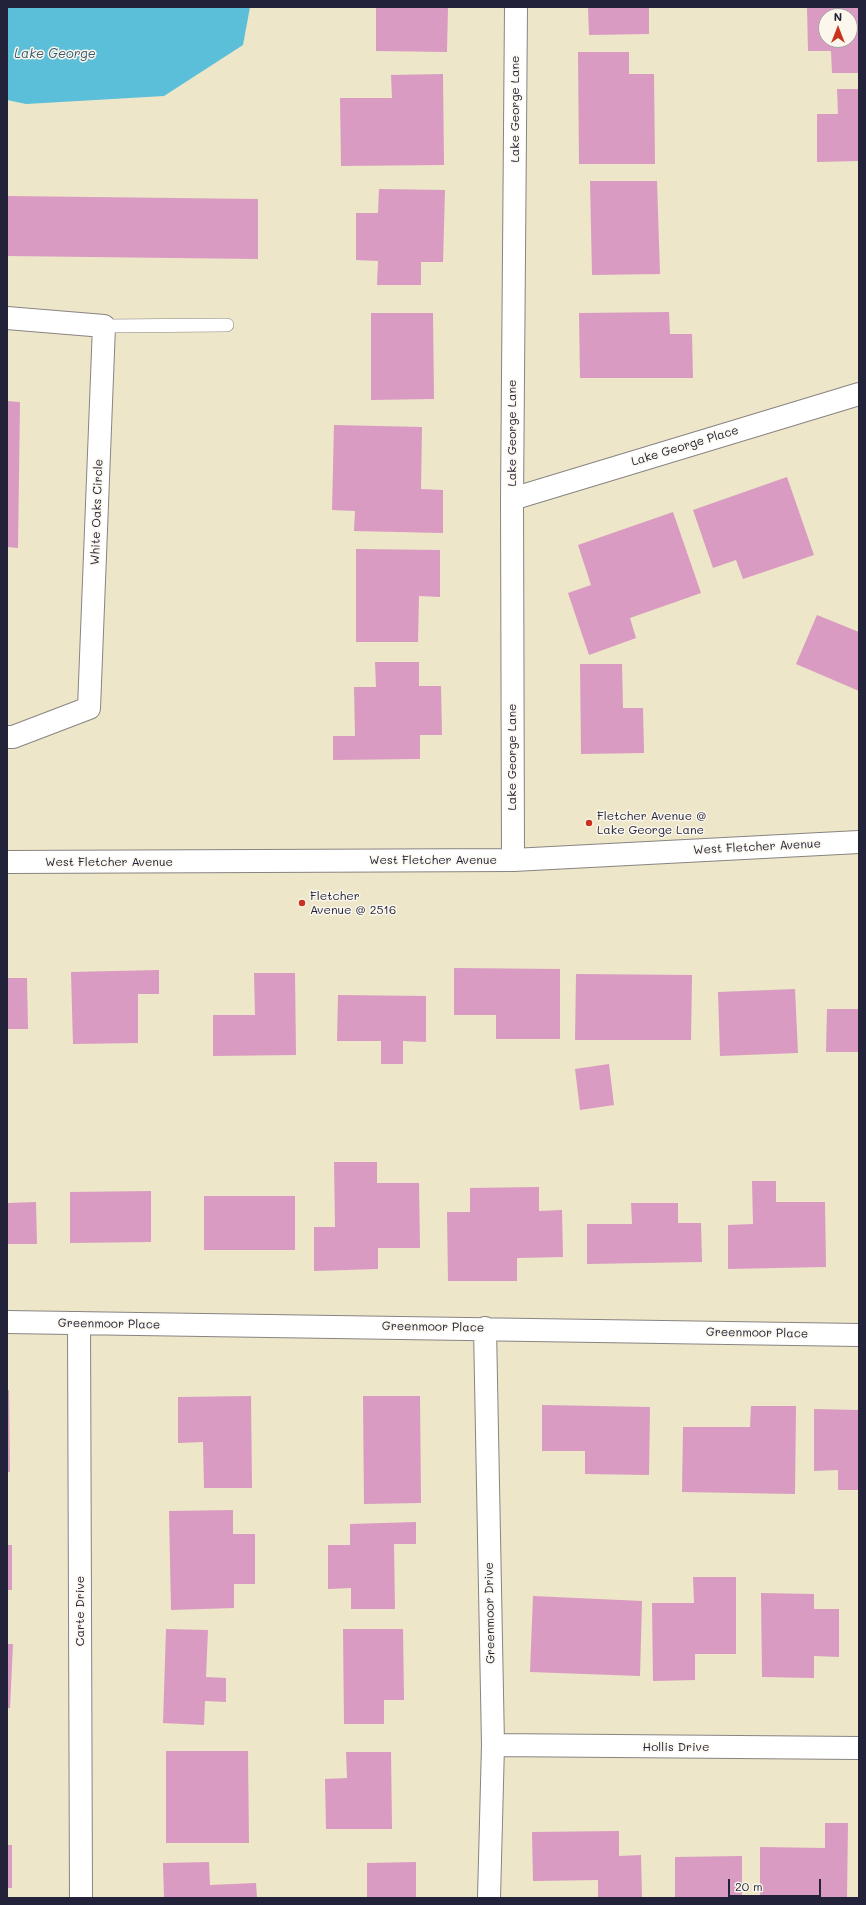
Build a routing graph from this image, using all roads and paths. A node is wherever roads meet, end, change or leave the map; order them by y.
1 (516, 7) edge
2 (7, 318) edge
3 (227, 325) dead end
4 (104, 326) junction
5 (859, 394) edge
6 (512, 499) junction
7 (7, 737) edge
8 (859, 842) edge
9 (512, 860) junction
10 (7, 862) edge
11 (7, 1322) edge
12 (79, 1323) junction
13 (485, 1328) junction
14 (859, 1335) edge
15 (493, 1746) junction
16 (859, 1748) edge
17 (81, 1898) edge
18 (489, 1898) edge

1 - 6 street, Lake George Lane
2 - 4 street
3 - 4 lane
4 - 7 street, White Oaks Circle
5 - 6 street, Lake George Place
6 - 9 street, Lake George Lane
8 - 9 street, West Fletcher Avenue
9 - 10 street, West Fletcher Avenue
11 - 12 street, Greenmoor Place
12 - 13 street, Greenmoor Place
12 - 17 street, Carte Drive
13 - 14 street, Greenmoor Place
13 - 15 street, Greenmoor Drive
15 - 16 street, Hollis Drive
15 - 18 street, Greenmoor Drive

